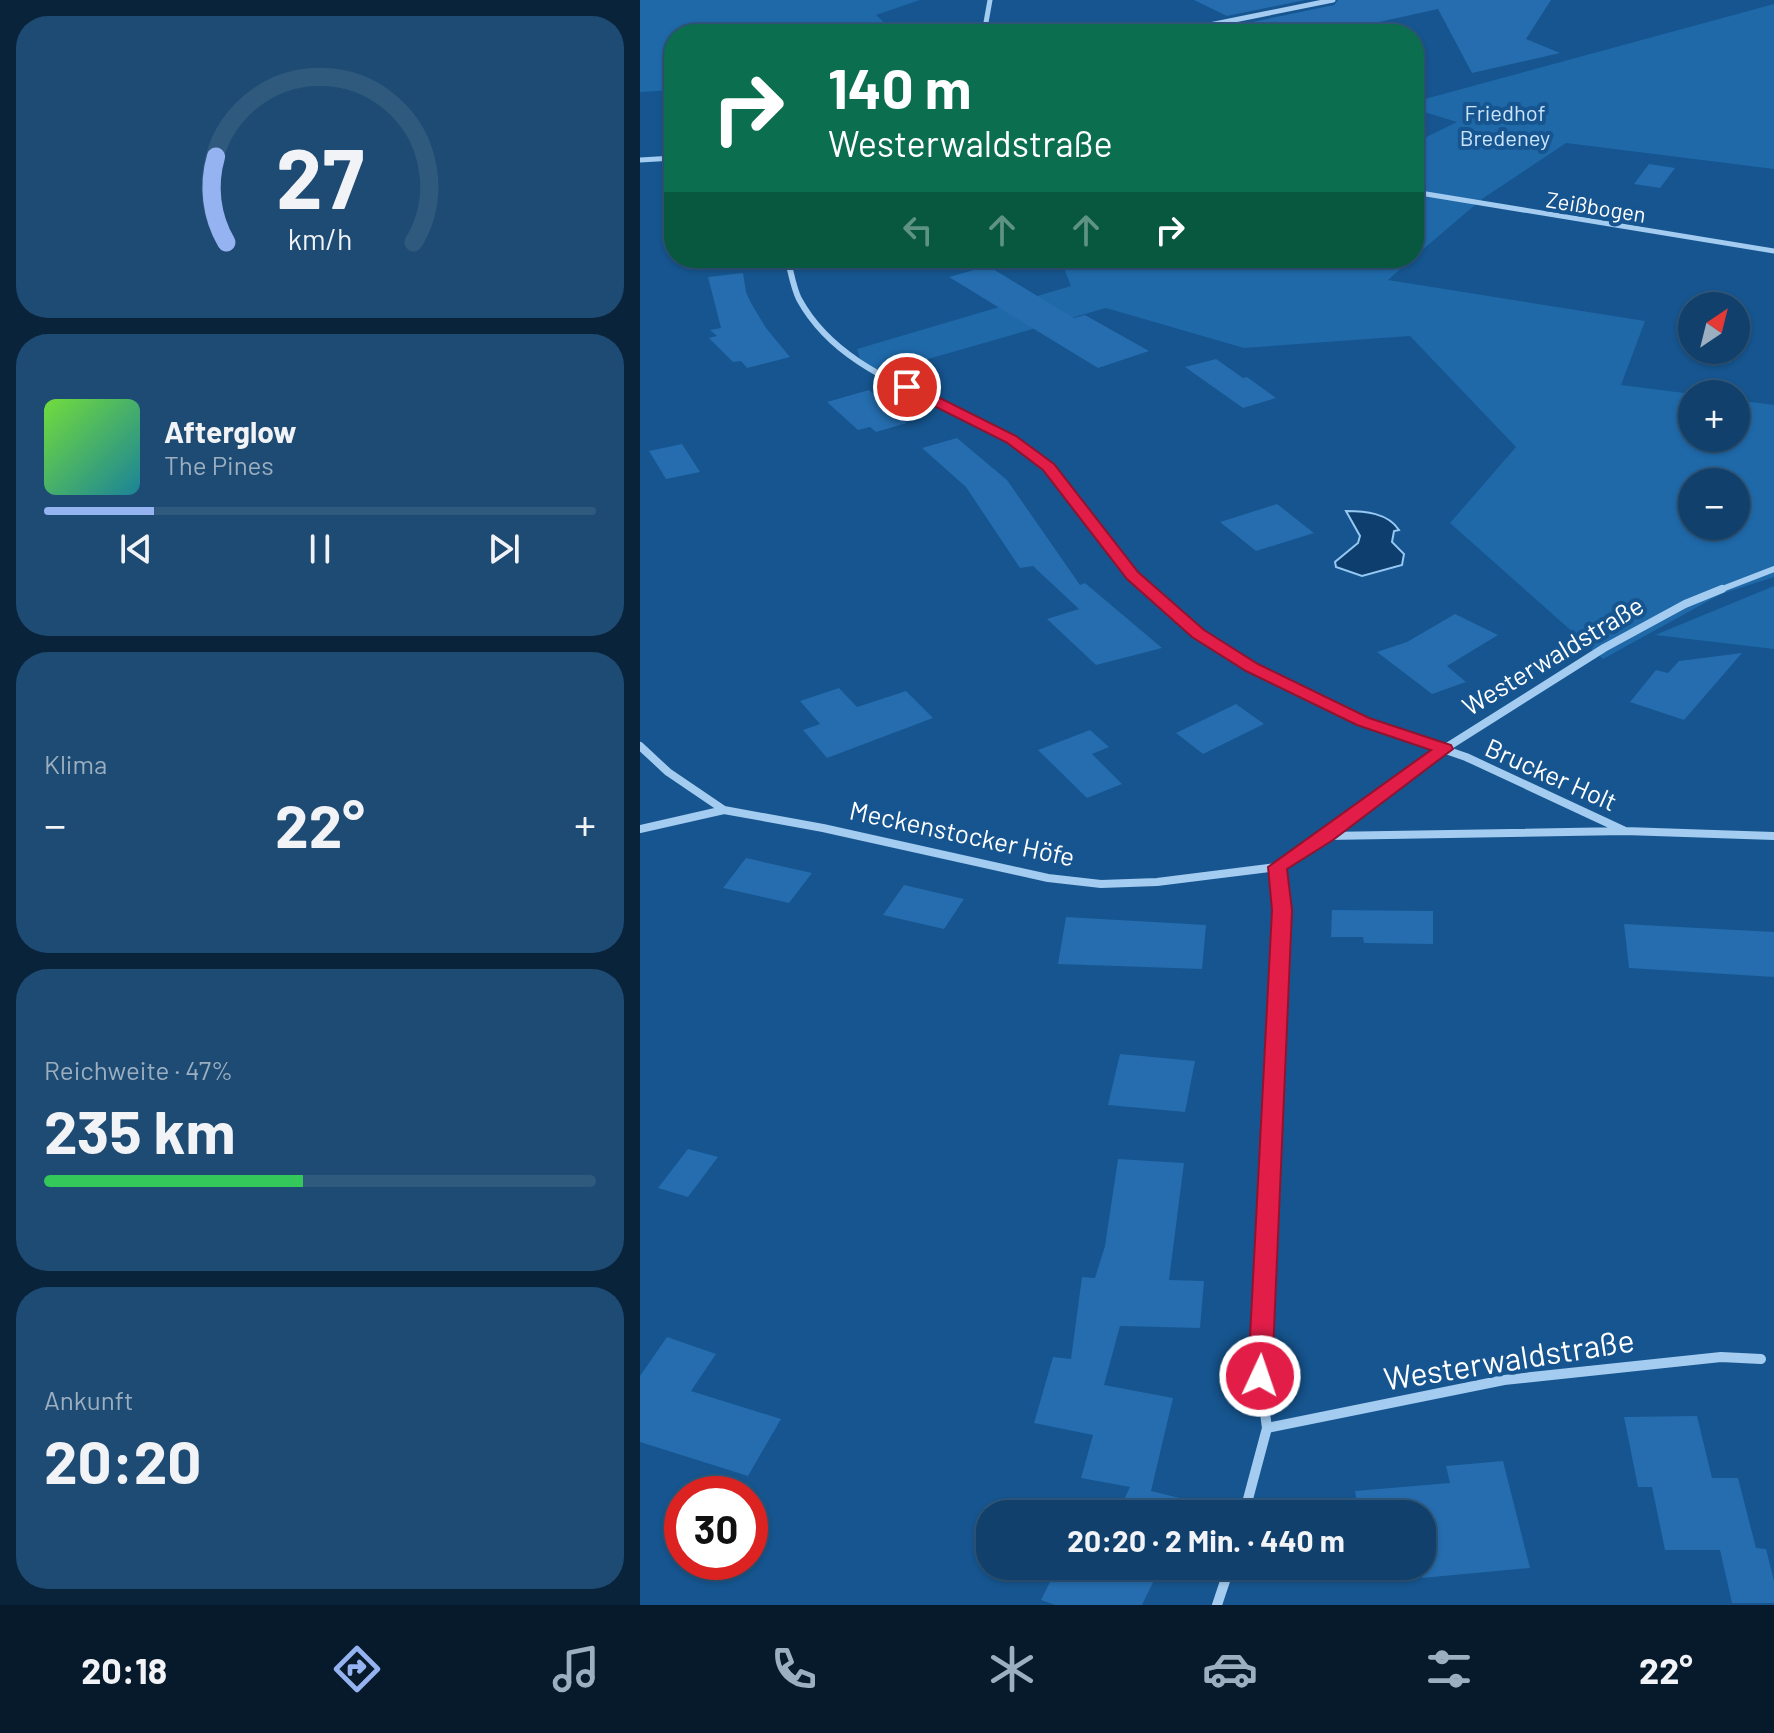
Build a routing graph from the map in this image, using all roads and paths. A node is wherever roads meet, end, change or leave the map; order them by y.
1 (990, 0) edge
2 (1333, 0) edge
3 (986, 24) edge
4 (1214, 24) edge
5 (664, 159) edge
6 (640, 160) edge
7 (1424, 194) edge
8 (1774, 251) edge
9 (789, 268) edge
10 (1774, 569) edge
11 (640, 746) edge
12 (1444, 749) junction
13 (724, 810) junction
14 (640, 829) edge
15 (1625, 831) junction
16 (1327, 836) junction
17 (1774, 836) edge
18 (1277, 867) junction
19 (1761, 1359) dead end
20 (1267, 1428) junction
21 (1248, 1500) edge
22 (1225, 1580) edge
23 (1217, 1605) edge

1 - 3 street
2 - 4 street
5 - 6 street
7 - 8 street, Zeißbogen
9 - 12 street, Brucker Holt
10 - 12 street, Westerwaldstraße
11 - 13 street
12 - 15 street, Brucker Holt
12 - 16 street, Westerwaldstraße
13 - 14 street, Meckenstocker Höfe
13 - 18 street, Meckenstocker Höfe
15 - 16 street, Brucker Holt
15 - 17 street, Brucker Holt
16 - 18 street, Westerwaldstraße
18 - 20 street
19 - 20 street, Westerwaldstraße
20 - 21 street
22 - 23 street

